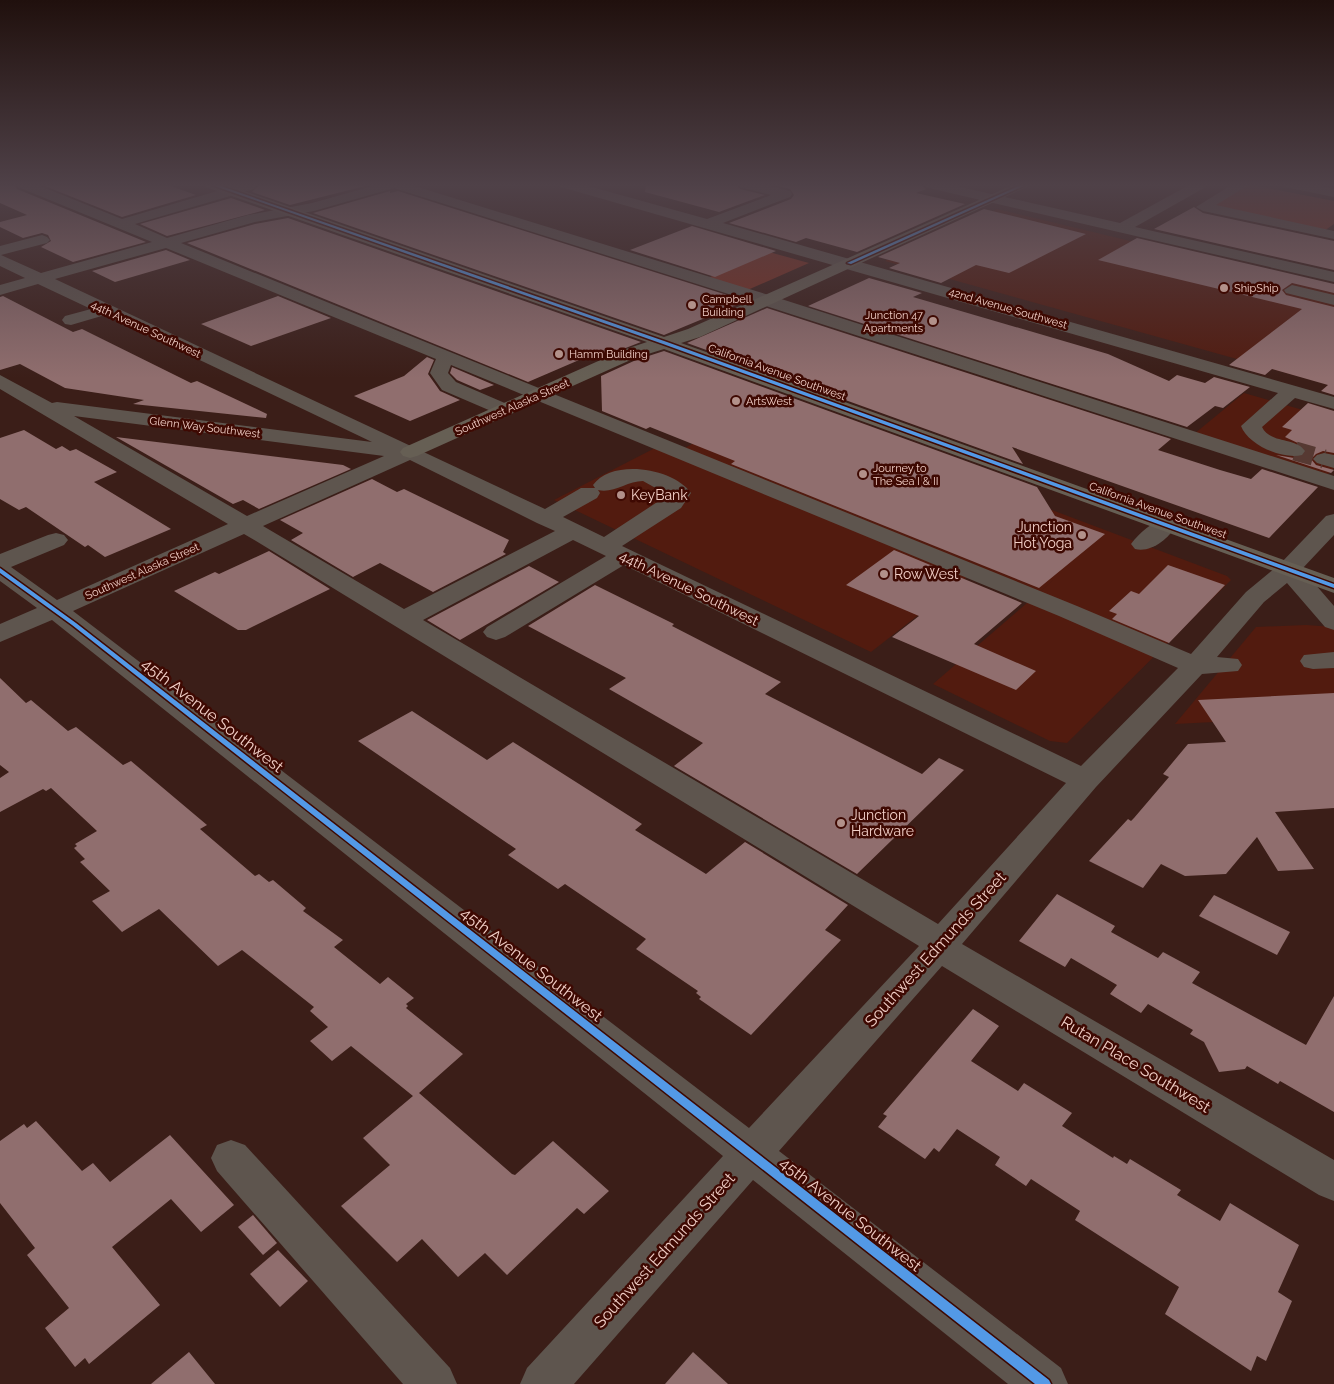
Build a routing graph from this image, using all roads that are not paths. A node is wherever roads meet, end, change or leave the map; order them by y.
1 (143, 249) edge
2 (182, 249) edge
3 (396, 249) edge
4 (601, 249) edge
5 (797, 249) edge
6 (881, 249) edge
7 (1211, 249) edge
8 (0, 260) edge
9 (849, 263) junction
10 (1334, 277) edge
11 (39, 279) junction
12 (0, 290) edge
13 (1292, 290) dead end
14 (766, 300) junction
15 (1334, 300) edge
16 (105, 310) junction
17 (71, 320) dead end
18 (665, 343) junction
19 (450, 359) junction
20 (1292, 391) junction
21 (538, 395) junction
22 (1, 397) edge
23 (292, 397) junction
24 (1334, 403) edge
25 (44, 407) junction
26 (504, 410) junction
27 (288, 437) junction
28 (1295, 451) tunnel mouth
29 (410, 452) junction
30 (1334, 483) edge
31 (545, 518) junction
32 (1334, 521) edge
33 (1166, 525) junction
34 (246, 526) junction
35 (573, 531) junction
36 (56, 540) dead end
37 (1143, 544) dead end
38 (632, 556) junction
39 (0, 563) edge
40 (0, 570) edge
41 (1289, 570) junction
42 (1334, 586) edge
43 (55, 610) junction
44 (404, 620) junction
45 (1334, 622) edge
46 (496, 632) dead end
47 (0, 634) edge
48 (1229, 665) dead end
49 (1195, 666) junction
50 (1084, 780) junction
51 (940, 945) junction
52 (752, 1154) junction
53 (231, 1158) dead end
54 (1334, 1182) edge
55 (434, 1384) edge
56 (543, 1384) edge
57 (1045, 1384) edge

1 - 11 street
2 - 19 street
3 - 18 main road, California Avenue Southwest
4 - 14 street
5 - 9 street, 42nd Avenue Southwest
6 - 9 main road, Southwest Alaska Street
7 - 10 street
8 - 11 street, 44th Avenue Southwest
9 - 14 main road, Southwest Alaska Street
9 - 20 street, 42nd Avenue Southwest
11 - 12 street
11 - 16 street, 44th Avenue Southwest
13 - 15 street
14 - 18 main road, Southwest Alaska Street
14 - 30 street
16 - 17 street
16 - 23 street, 44th Avenue Southwest
18 - 21 main road, Southwest Alaska Street
18 - 33 main road, California Avenue Southwest
19 - 21 street
19 - 26 street
20 - 24 street, 42nd Avenue Southwest
20 - 28 street
21 - 26 main road, Southwest Alaska Street
21 - 49 street
22 - 25 street, Rutan Place Southwest
23 - 27 street, 44th Avenue Southwest
23 - 29 street, 44th Avenue Southwest
25 - 27 street, Glenn Way Southwest
25 - 34 street, Rutan Place Southwest
26 - 29 main road, Southwest Alaska Street
27 - 29 street, Glenn Way Southwest
29 - 31 street, 44th Avenue Southwest
29 - 34 street, Southwest Alaska Street
31 - 35 street, 44th Avenue Southwest
31 - 38 street
32 - 41 street, Southwest Edmunds Street
33 - 37 street
33 - 41 main road, California Avenue Southwest
34 - 43 street, Southwest Alaska Street
34 - 44 street, Rutan Place Southwest
35 - 38 street, 44th Avenue Southwest
35 - 44 street
36 - 39 street
38 - 46 street
38 - 50 street, 44th Avenue Southwest
40 - 43 street, 45th Avenue Southwest
41 - 42 main road, California Avenue Southwest
41 - 45 street
41 - 49 street, Southwest Edmunds Street
43 - 47 street, Southwest Alaska Street
43 - 52 street, 45th Avenue Southwest
44 - 51 street, Rutan Place Southwest
48 - 49 street
49 - 50 street, Southwest Edmunds Street
50 - 51 street, Southwest Edmunds Street
51 - 52 street, Southwest Edmunds Street
51 - 54 street, Rutan Place Southwest
52 - 56 street, Southwest Edmunds Street
52 - 57 street, 45th Avenue Southwest
53 - 55 street

